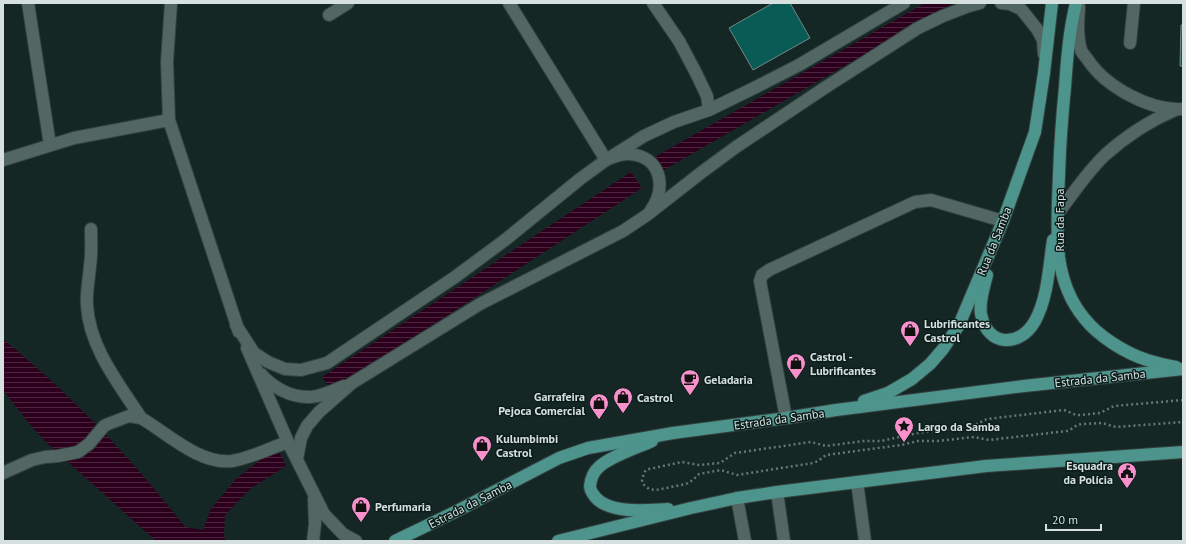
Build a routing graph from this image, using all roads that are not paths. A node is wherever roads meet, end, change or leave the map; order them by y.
1 (28, 3) edge
2 (171, 3) edge
3 (348, 3) edge
4 (509, 3) edge
5 (653, 3) edge
6 (980, 3) edge
7 (1001, 3) edge
8 (1052, 3) edge
9 (1076, 3) edge
10 (1080, 3) edge
11 (1134, 3) edge
12 (902, 4) edge
13 (328, 14) dead end
14 (1130, 42) dead end
15 (1044, 73) junction
16 (709, 110) junction
17 (1180, 111) edge
18 (169, 120) junction
19 (50, 145) junction
20 (3, 160) edge
21 (606, 160) junction
22 (1058, 213) junction
23 (648, 215) junction
24 (1003, 221) junction
25 (91, 229) dead end
26 (236, 325) junction
27 (256, 366) junction
28 (1183, 369) edge
29 (352, 383) junction
30 (836, 410) junction
31 (141, 418) junction
32 (786, 418) junction
33 (673, 433) junction
34 (288, 442) junction
35 (1180, 454) edge
36 (297, 459) junction
37 (3, 473) edge
38 (857, 482) junction
39 (314, 492) junction
40 (777, 492) junction
41 (737, 498) junction
42 (691, 508) junction
43 (313, 541) edge
44 (356, 541) edge
45 (395, 541) edge
46 (558, 541) edge
47 (745, 541) edge
48 (784, 541) edge
49 (865, 541) edge

1 - 19 street
2 - 18 street
3 - 13 street
4 - 21 street
5 - 16 street
6 - 23 street
7 - 15 street
8 - 15 main road, Rua da Samba
9 - 22 main road, Rua da Fapa
10 - 17 street
11 - 14 street
12 - 16 street
15 - 24 main road, Rua da Samba
16 - 21 street
17 - 22 street
18 - 19 street
18 - 26 street
19 - 20 street
21 - 23 street
21 - 26 street
22 - 24 main road
22 - 28 main road, Rua da Fapa
23 - 29 street
24 - 30 main road, Rua da Samba
24 - 32 street
25 - 31 street
26 - 27 street
27 - 29 street
27 - 34 street
28 - 30 main road, Estrada da Samba
29 - 36 street
30 - 32 main road, Estrada da Samba
31 - 34 street
31 - 37 street
32 - 33 main road, Estrada da Samba
33 - 42 main road
33 - 45 main road, Estrada da Samba
34 - 36 street
35 - 38 main road
36 - 39 street
38 - 40 main road
38 - 49 street
39 - 43 street
39 - 44 street
40 - 41 main road
40 - 48 street
41 - 42 main road
41 - 47 street
42 - 46 main road

